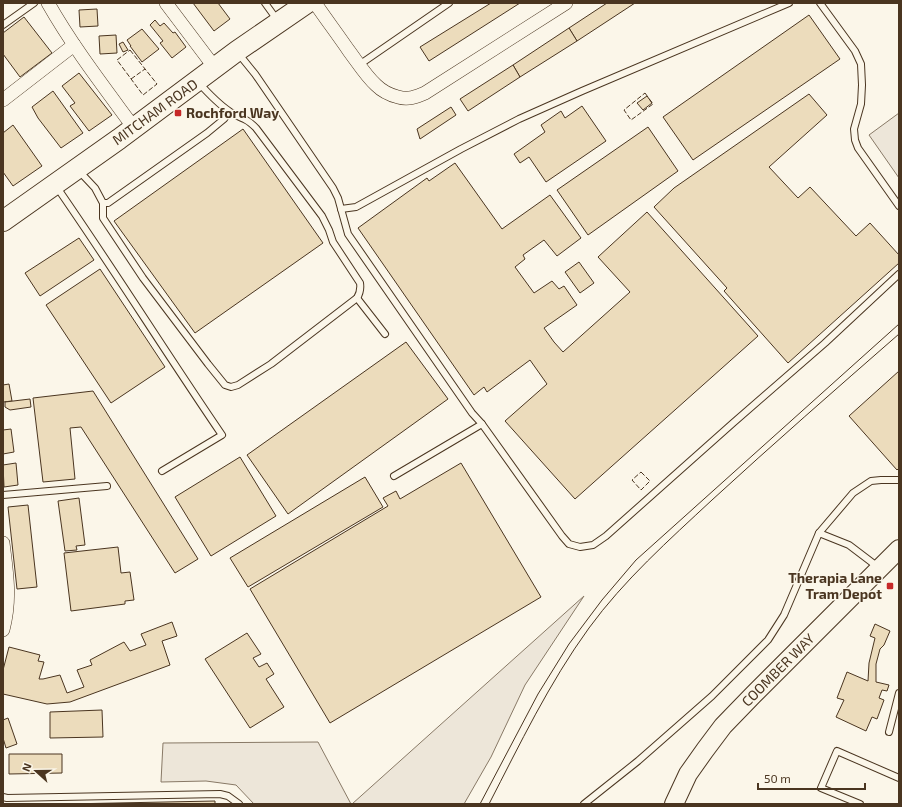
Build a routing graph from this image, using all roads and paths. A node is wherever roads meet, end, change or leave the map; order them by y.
1 (34, 3) edge
2 (48, 3) edge
3 (166, 3) edge
4 (265, 3) edge
5 (307, 3) edge
6 (315, 3) edge
7 (449, 3) edge
8 (566, 3) edge
9 (789, 3) edge
10 (820, 3) edge
11 (279, 23) junction
12 (3, 25) edge
13 (74, 45) junction
14 (237, 51) junction
15 (359, 65) junction
16 (215, 68) junction
17 (197, 81) junction
18 (3, 100) edge
19 (229, 112) junction
20 (134, 128) junction
21 (76, 168) junction
22 (54, 184) junction
23 (103, 203) junction
24 (899, 206) edge
25 (341, 209) junction
26 (3, 220) edge
27 (899, 274) edge
28 (357, 298) junction
29 (384, 334) dead end
30 (482, 424) junction
31 (162, 471) dead end
32 (394, 476) dead end
33 (899, 480) edge
34 (107, 486) dead end
35 (3, 495) edge
36 (819, 533) junction
37 (3, 543) edge
38 (899, 549) edge
39 (880, 569) junction
40 (3, 630) edge
41 (899, 693) edge
42 (889, 732) dead end
43 (899, 778) edge
44 (3, 797) edge
45 (677, 803) edge
46 (239, 804) edge
47 (584, 804) edge
48 (860, 804) edge

1 - 12 lane
2 - 13 street
3 - 16 street
4 - 11 lane
5 - 11 main road, MITCHAM ROAD
6 - 15 street
7 - 15 lane
8 - 15 street
9 - 25 lane
10 - 24 lane
11 - 14 main road, MITCHAM ROAD
13 - 18 street
13 - 20 street
14 - 16 main road, MITCHAM ROAD
14 - 25 lane
16 - 17 main road, MITCHAM ROAD
17 - 19 lane
17 - 20 main road, MITCHAM ROAD
19 - 23 lane
19 - 28 lane
20 - 21 main road, MITCHAM ROAD
21 - 22 main road, MITCHAM ROAD
21 - 23 lane
22 - 26 main road, MITCHAM ROAD
22 - 31 lane
23 - 28 lane
25 - 30 lane
27 - 30 lane
28 - 29 lane
30 - 32 lane
33 - 36 lane
34 - 35 lane
36 - 39 lane
36 - 47 lane
37 - 40 street
38 - 39 street, COOMBER WAY
39 - 45 street, COOMBER WAY
41 - 42 lane
43 - 48 lane
44 - 46 lane

